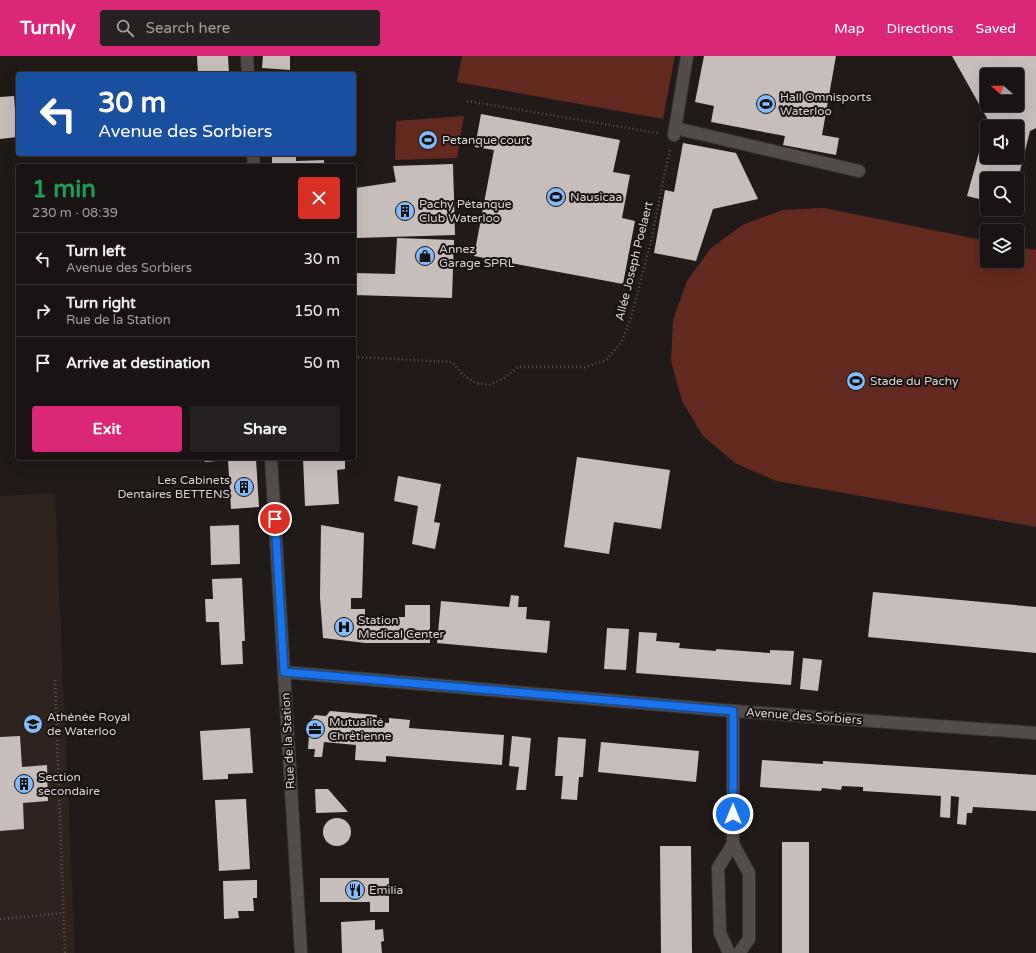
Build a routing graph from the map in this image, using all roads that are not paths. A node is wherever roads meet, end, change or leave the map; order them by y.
1 (247, 56) edge
2 (687, 56) edge
3 (248, 72) edge
4 (859, 171) dead end
5 (271, 460) edge
6 (284, 672) junction
7 (733, 711) junction
8 (1036, 733) edge
9 (733, 844) junction
10 (301, 953) edge
11 (729, 953) edge
12 (739, 953) edge

1 - 3 street
2 - 4 street
5 - 6 street, Rue de la Station
6 - 7 street, Avenue des Sorbiers
6 - 10 street, Rue de la Station
7 - 8 street, Avenue des Sorbiers
7 - 9 street
9 - 11 street
9 - 12 street

